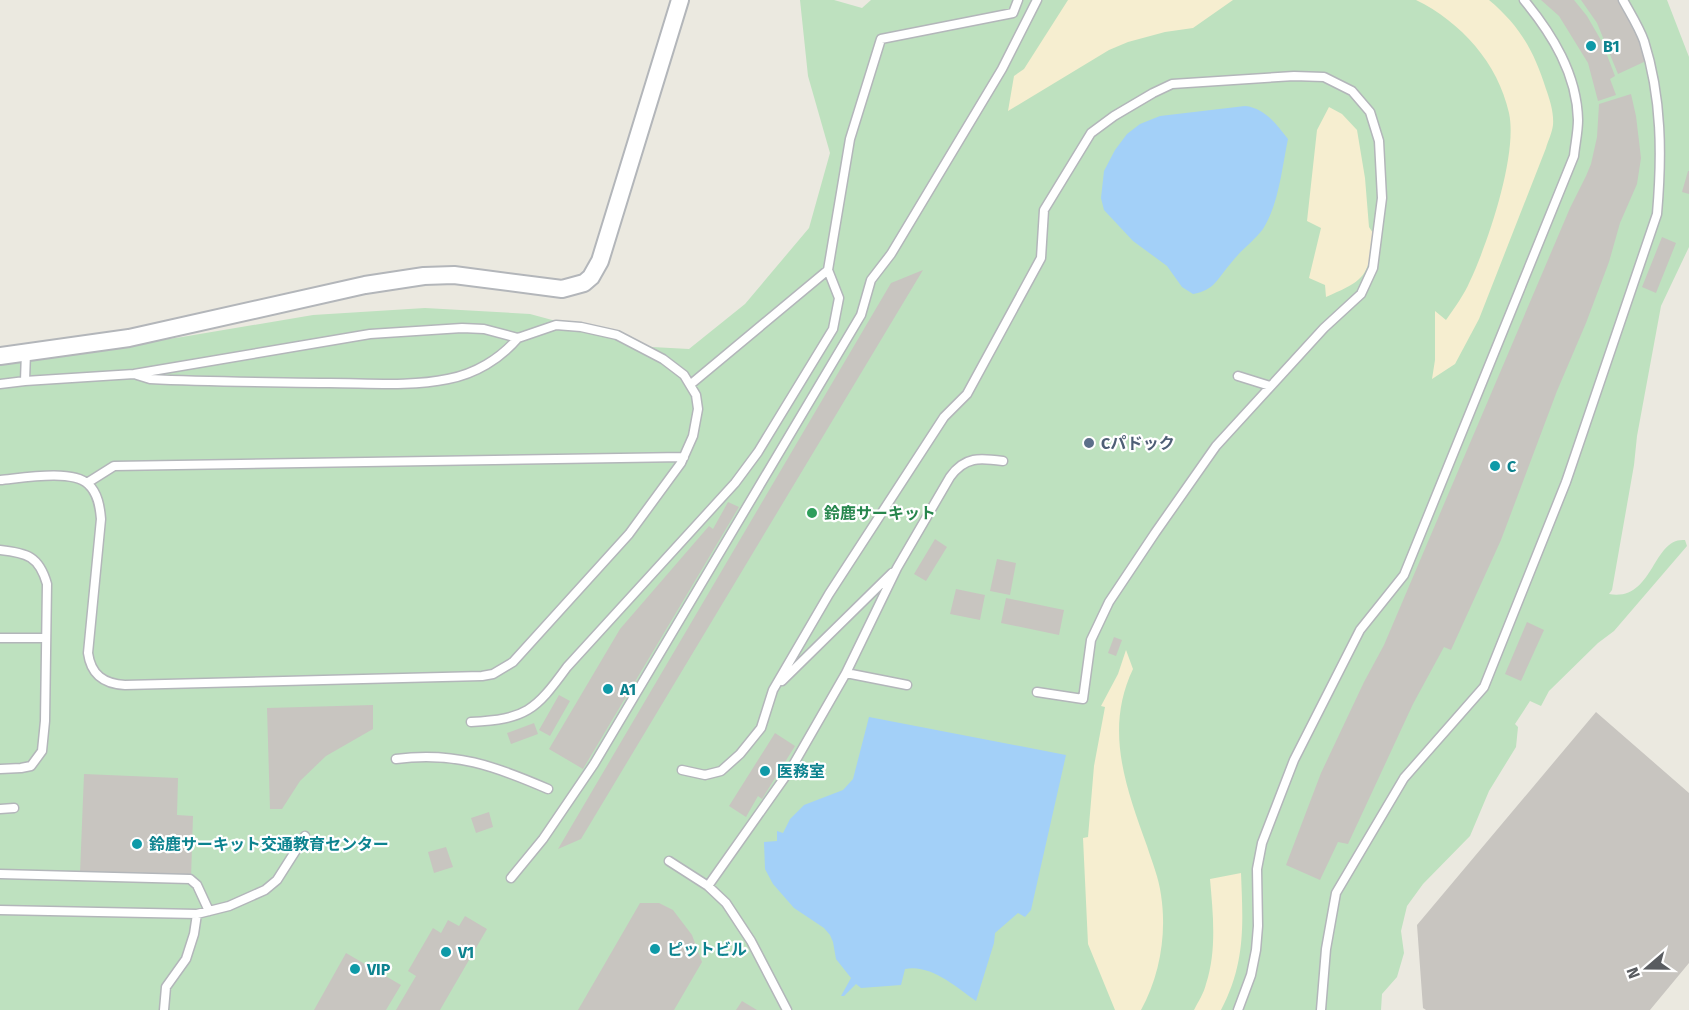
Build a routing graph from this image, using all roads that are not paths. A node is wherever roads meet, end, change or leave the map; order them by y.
1 (680, 0) edge
2 (1018, 0) edge
3 (1037, 0) edge
4 (1524, 0) edge
5 (1623, 0) edge
6 (828, 270) junction
7 (518, 338) junction
8 (26, 352) junction
9 (0, 356) edge
10 (134, 374) junction
11 (1238, 376) dead end
12 (25, 381) junction
13 (0, 384) edge
14 (691, 384) junction
15 (1270, 386) junction
16 (684, 457) junction
17 (1003, 461) dead end
18 (0, 480) edge
19 (87, 483) junction
20 (0, 550) edge
21 (897, 568) junction
22 (0, 638) edge
23 (45, 638) junction
24 (846, 673) junction
25 (906, 685) dead end
26 (773, 690) junction
27 (1037, 692) dead end
28 (471, 722) dead end
29 (396, 759) dead end
30 (0, 769) edge
31 (682, 770) dead end
32 (548, 789) dead end
33 (14, 808) dead end
34 (0, 809) edge
35 (305, 836) dead end
36 (669, 861) dead end
37 (0, 874) edge
38 (511, 878) dead end
39 (708, 886) junction
40 (0, 910) edge
41 (210, 911) junction
42 (197, 914) junction
43 (164, 1010) edge
44 (787, 1010) edge
45 (1238, 1010) edge
46 (1322, 1010) edge

1 - 8 street
2 - 6 lane
3 - 38 lane
4 - 45 lane
5 - 46 lane
6 - 14 lane
6 - 28 lane
7 - 10 lane
7 - 10 lane
7 - 14 lane
8 - 9 street
8 - 12 lane
10 - 12 lane
11 - 15 lane
12 - 13 lane
14 - 16 lane
15 - 26 lane
15 - 27 lane
16 - 19 lane
16 - 19 lane
17 - 21 lane
18 - 19 lane
20 - 23 lane
21 - 24 lane
21 - 26 lane
22 - 23 lane
23 - 30 lane
24 - 25 lane
24 - 39 lane
26 - 31 lane
29 - 32 lane
33 - 34 lane
35 - 41 lane
36 - 39 lane
37 - 41 lane
39 - 44 lane
40 - 42 lane
41 - 42 lane
42 - 43 lane

